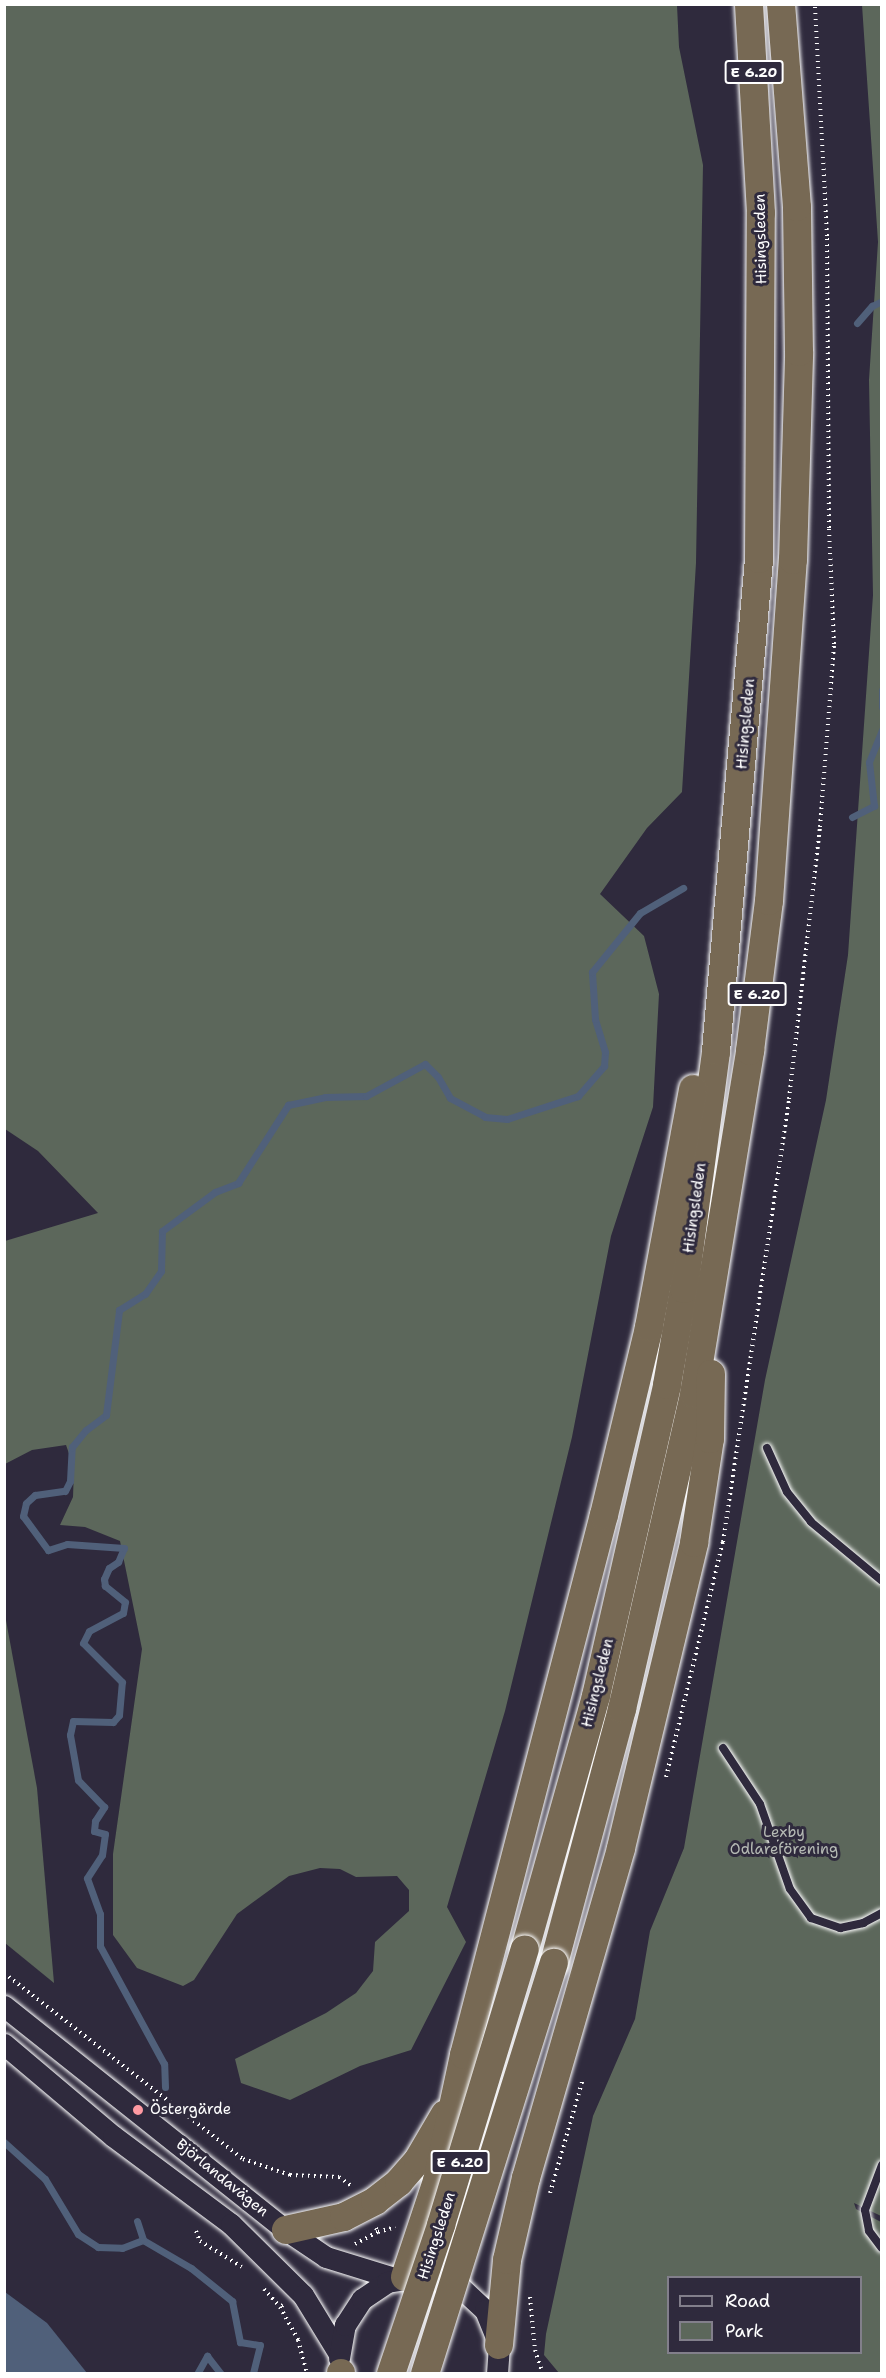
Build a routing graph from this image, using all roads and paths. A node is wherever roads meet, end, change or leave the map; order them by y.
1 (749, 4) edge
2 (781, 4) edge
3 (731, 895) junction
4 (712, 1290) junction
5 (767, 1448) dead end
6 (882, 1581) edge
7 (723, 1748) dead end
8 (882, 1913) edge
9 (4, 1973) edge
10 (4, 2006) edge
11 (4, 2044) edge
12 (453, 2100) junction
13 (882, 2165) edge
14 (364, 2206) junction
15 (286, 2230) junction
16 (196, 2231) dead end
17 (423, 2232) junction
18 (882, 2248) edge
19 (248, 2272) dead end
20 (401, 2278) junction
21 (259, 2284) dead end
22 (279, 2307) dead end
23 (500, 2363) edge
24 (340, 2369) edge
25 (391, 2373) edge
26 (425, 2373) edge

1 - 3 highway, Hisingsleden / E 6.20
2 - 4 highway, Hisingsleden / E 6.20
3 - 12 highway
3 - 25 highway, Hisingsleden / E 6.20, bridge
4 - 23 highway
4 - 26 highway, Hisingsleden / E 6.20, bridge
5 - 6 lane
7 - 8 lane
9 - 14 path
10 - 15 street, Björlandavägen
11 - 24 street, Björlandavägen
12 - 14 highway
12 - 17 highway
13 - 18 lane
14 - 15 highway
14 - 17 path
15 - 20 street, Björlandavägen
16 - 19 path
17 - 20 highway
20 - 23 street, Björlandavägen
20 - 24 street
21 - 22 path

